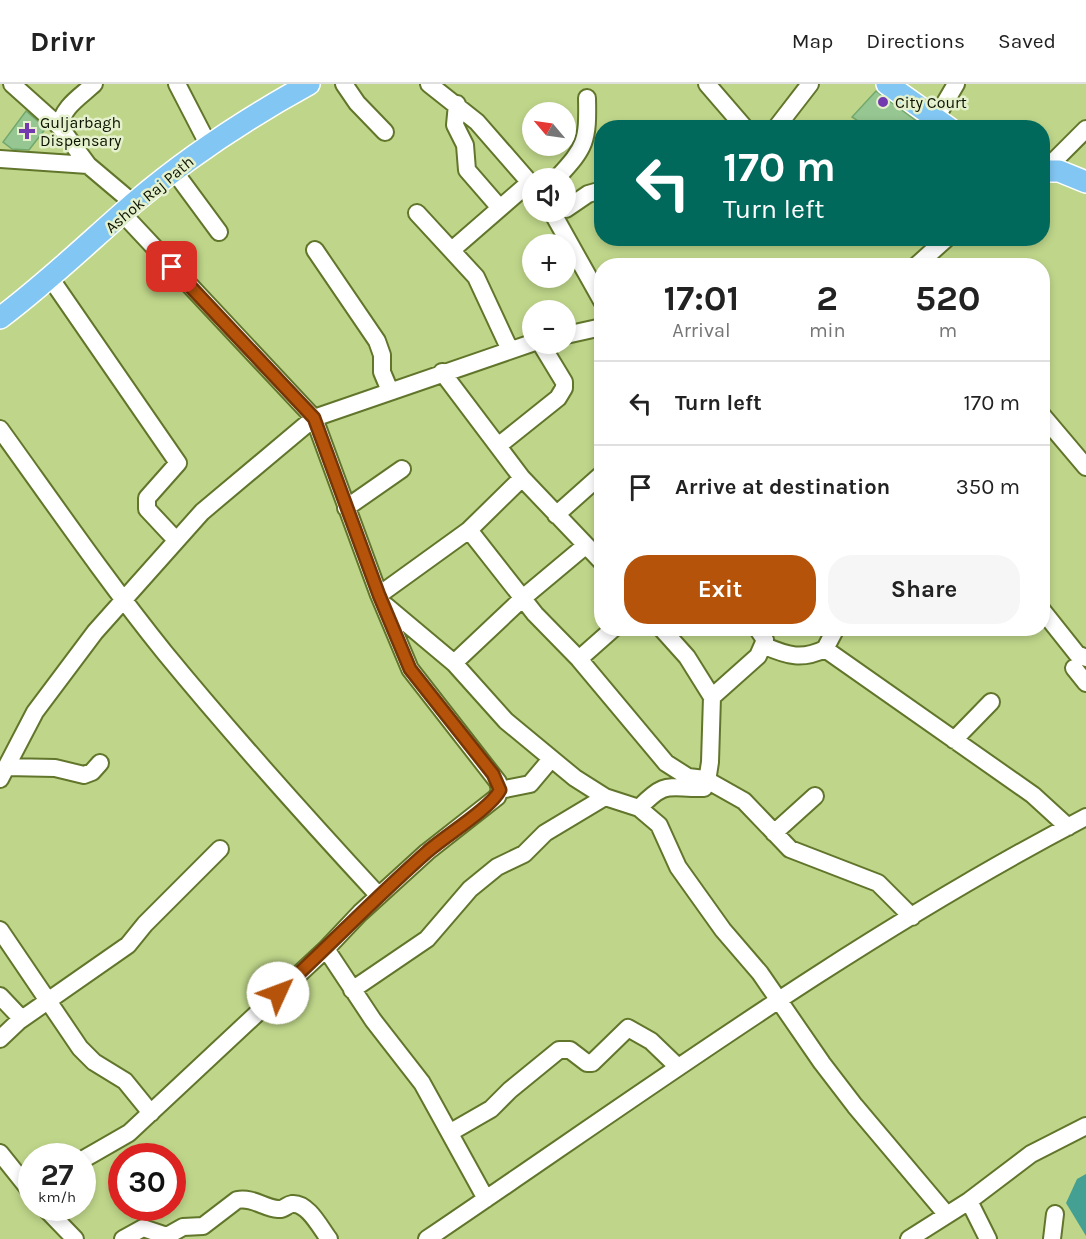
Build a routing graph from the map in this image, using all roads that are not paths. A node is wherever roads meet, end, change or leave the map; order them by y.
1 (12, 84) edge
2 (94, 84) edge
3 (177, 84) edge
4 (309, 84) edge
5 (344, 84) edge
6 (429, 84) edge
7 (707, 84) edge
8 (810, 84) edge
9 (887, 84) edge
10 (956, 84) edge
11 (587, 99) dead end
12 (457, 104) junction
13 (738, 120) edge
14 (782, 120) edge
15 (939, 120) edge
16 (944, 120) edge
17 (60, 127) junction
18 (1086, 129) edge
19 (385, 132) dead end
20 (208, 144) junction
21 (0, 159) edge
22 (1050, 164) edge
23 (88, 165) junction
24 (565, 168) edge
25 (174, 171) junction
26 (522, 172) edge
27 (1050, 172) edge
28 (1086, 182) edge
29 (522, 190) edge
30 (594, 192) edge
31 (576, 201) edge
32 (500, 208) junction
33 (128, 209) junction
34 (417, 213) dead end
35 (563, 222) edge
36 (219, 232) dead end
37 (939, 246) edge
38 (453, 249) junction
39 (315, 250) dead end
40 (928, 258) edge
41 (51, 279) junction
42 (594, 286) edge
43 (0, 318) edge
44 (594, 329) edge
45 (576, 333) edge
46 (522, 346) edge
47 (510, 350) junction
48 (547, 354) edge
49 (442, 372) junction
50 (390, 391) junction
51 (314, 418) junction
52 (1050, 424) edge
53 (0, 429) edge
54 (498, 446) junction
55 (1086, 467) edge
56 (402, 469) dead end
57 (522, 478) junction
58 (594, 481) edge
59 (346, 508) junction
60 (556, 515) junction
61 (469, 530) junction
62 (176, 540) junction
63 (585, 546) junction
64 (594, 554) edge
65 (524, 597) junction
66 (125, 600) junction
67 (382, 601) junction
68 (1050, 620) edge
69 (605, 636) edge
70 (668, 636) edge
71 (762, 636) edge
72 (832, 636) edge
73 (765, 646) junction
74 (825, 649) junction
75 (579, 659) junction
76 (454, 663) junction
77 (1080, 663) edge
78 (1086, 683) edge
79 (712, 697) junction
80 (991, 702) dead end
81 (954, 740) junction
82 (551, 759) junction
83 (100, 763) dead end
84 (3, 773) edge
85 (712, 783) junction
86 (500, 790) junction
87 (815, 796) dead end
88 (605, 797) junction
89 (639, 808) junction
90 (1086, 817) edge
91 (1068, 827) junction
92 (774, 833) junction
93 (220, 849) dead end
94 (379, 896) junction
95 (912, 917) junction
96 (0, 930) edge
97 (326, 949) junction
98 (352, 990) junction
99 (0, 996) edge
100 (778, 998) junction
101 (48, 1000) junction
102 (19, 1021) junction
103 (0, 1039) edge
104 (678, 1067) junction
105 (150, 1113) junction
106 (1086, 1126) edge
107 (451, 1132) junction
108 (0, 1153) edge
109 (96, 1153) edge
110 (18, 1174) edge
111 (486, 1199) junction
112 (969, 1201) junction
113 (1055, 1214) dead end
114 (947, 1215) junction
115 (58, 1221) edge
116 (75, 1239) edge
117 (123, 1239) edge
118 (329, 1239) edge
119 (427, 1239) edge
120 (909, 1239) edge
121 (988, 1239) edge
122 (1052, 1239) edge

1 - 17 street
2 - 17 street
3 - 20 street
4 - 20 main road, Ashok Raj Path
5 - 19 street
6 - 12 street
7 - 13 street
8 - 14 street
9 - 15 main road
10 - 16 street
11 - 24 street
12 - 26 street
12 - 32 street
17 - 23 street
18 - 22 street
20 - 25 main road, Ashok Raj Path
21 - 23 street
23 - 33 street
25 - 33 main road, Ashok Raj Path
25 - 36 street
27 - 28 main road
29 - 32 street
30 - 31 street
32 - 38 street
33 - 41 main road, Ashok Raj Path
33 - 51 street
34 - 38 street
35 - 42 street
37 - 40 street
38 - 47 street
39 - 50 street
41 - 43 main road, Ashok Raj Path
41 - 62 street
44 - 45 street
46 - 47 street
47 - 49 street
48 - 54 street
49 - 50 street
49 - 54 street
50 - 51 street
51 - 59 street
51 - 62 street
52 - 55 street
53 - 66 street
54 - 57 street
56 - 59 street
57 - 60 street
57 - 61 street
58 - 60 street
59 - 67 street
60 - 63 street
61 - 65 street
61 - 67 street
62 - 66 street
63 - 64 street
63 - 65 street
65 - 75 street
65 - 76 street
66 - 84 street
66 - 94 street
67 - 76 street
67 - 86 street
68 - 77 street
69 - 75 street
70 - 79 street
71 - 73 street
72 - 74 street
73 - 74 street
73 - 79 street
74 - 81 street
75 - 85 street
76 - 82 street
77 - 78 street
79 - 85 street
80 - 81 street
81 - 91 street
82 - 86 street
82 - 88 street
83 - 84 street
85 - 89 street
85 - 92 street
86 - 94 street
87 - 92 street
88 - 89 street
88 - 98 street
89 - 100 street
90 - 91 street
91 - 95 street
92 - 95 street
93 - 101 street
94 - 97 street
95 - 100 street
96 - 101 street
97 - 98 street
97 - 105 street
98 - 107 street
99 - 102 street
100 - 104 street
100 - 114 street
101 - 102 street
101 - 105 street
102 - 103 street
104 - 107 street
104 - 111 street
105 - 109 street
106 - 112 street
107 - 111 street
108 - 110 street
111 - 119 street
112 - 114 street
112 - 121 street
113 - 122 street
114 - 120 street
115 - 116 street
117 - 118 street

